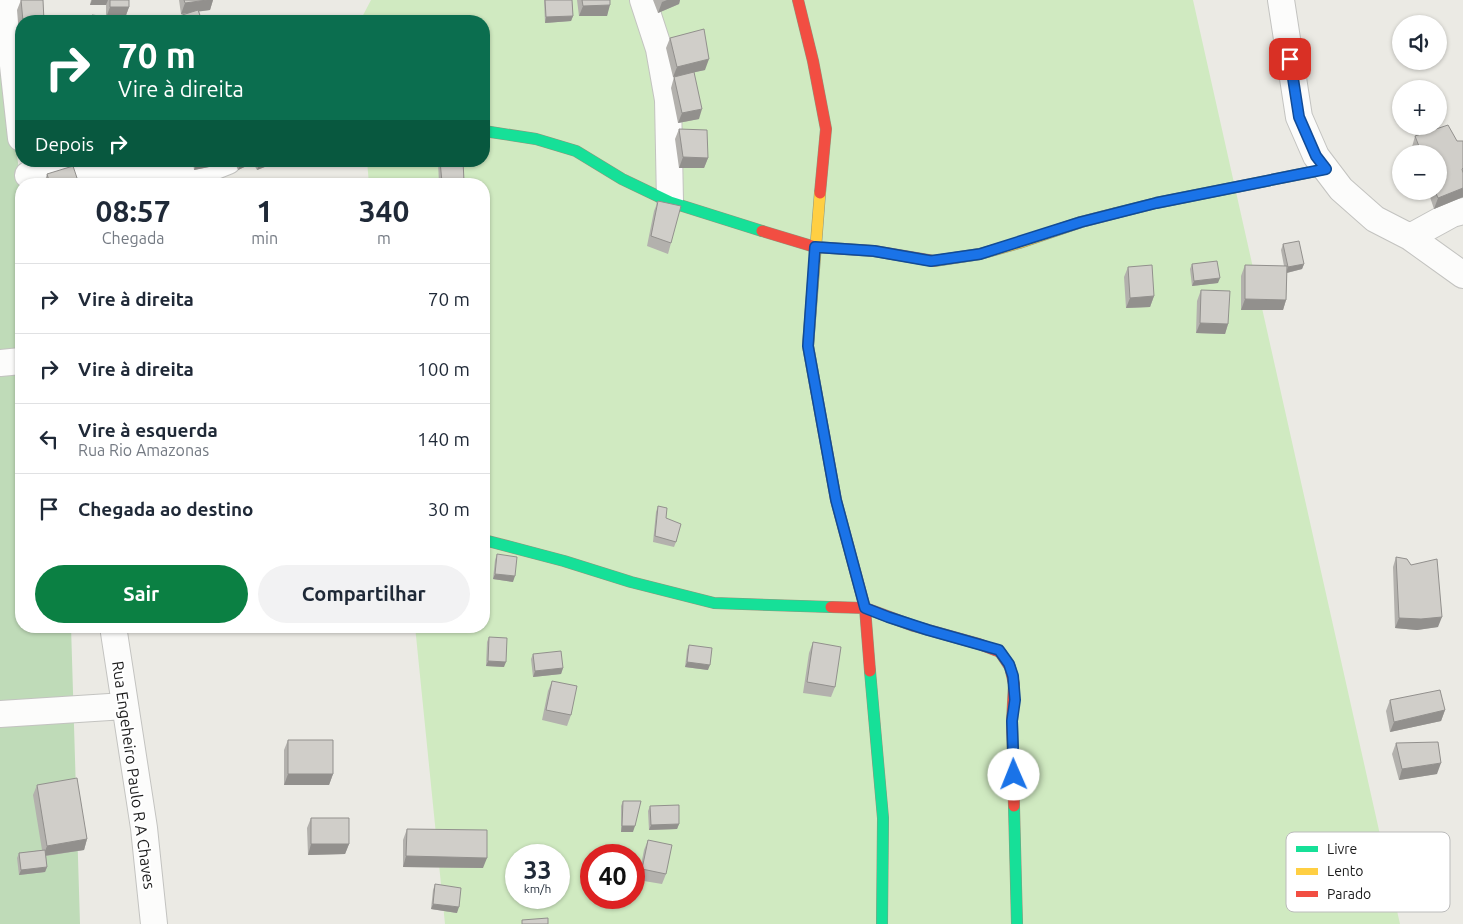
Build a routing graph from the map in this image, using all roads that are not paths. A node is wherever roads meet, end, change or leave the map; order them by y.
1 (8, 0) edge
2 (643, 0) edge
3 (798, 0) edge
4 (1281, 0) edge
5 (15, 84) edge
6 (490, 132) edge
7 (213, 167) edge
8 (1326, 169) junction
9 (28, 173) edge
10 (670, 202) junction
11 (1463, 211) edge
12 (1410, 237) junction
13 (815, 247) junction
14 (1463, 275) edge
15 (15, 362) edge
16 (0, 363) edge
17 (490, 542) edge
18 (865, 608) junction
19 (115, 633) edge
20 (125, 706) junction
21 (0, 714) edge
22 (154, 924) edge
23 (882, 924) edge
24 (1017, 924) edge

1 - 5 street
2 - 10 street
3 - 13 street
4 - 8 street
6 - 10 street
7 - 9 street
8 - 12 street
8 - 13 street
10 - 13 street
11 - 12 street
12 - 14 street
13 - 18 street
15 - 16 street
17 - 18 street
18 - 23 street
18 - 24 street
19 - 20 street, Rua Engeheiro Paulo R A Chaves
20 - 21 street
20 - 22 street, Rua Engeheiro Paulo R A Chaves

